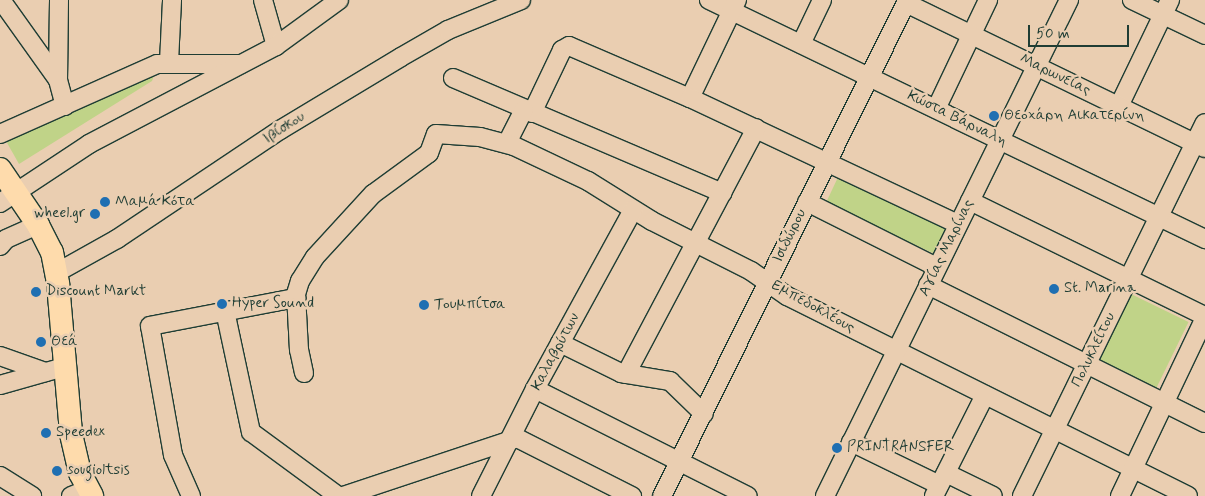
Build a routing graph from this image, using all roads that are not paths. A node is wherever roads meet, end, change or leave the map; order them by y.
1 (59, 0) edge
2 (172, 0) edge
3 (263, 0) edge
4 (339, 0) edge
5 (521, 0) edge
6 (710, 0) edge
7 (822, 0) edge
8 (988, 0) edge
9 (1069, 0) edge
10 (1132, 0) edge
11 (906, 3) joint
12 (499, 4) edge
13 (735, 6) edge
14 (1167, 7) edge
15 (4, 10) edge
16 (972, 35) junction
17 (1205, 35) edge
18 (801, 44) junction
19 (276, 46) junction
20 (169, 62) junction
21 (244, 64) junction
22 (1036, 66) junction
23 (869, 77) junction
24 (453, 78) dead end
25 (58, 80) junction
26 (690, 98) junction
27 (65, 106) junction
28 (1119, 106) junction
29 (936, 109) junction
30 (528, 111) junction
31 (1205, 123) edge
32 (756, 128) junction
33 (0, 134) edge
34 (1000, 140) junction
35 (507, 143) junction
36 (1200, 145) edge
37 (828, 160) junction
38 (0, 170) edge
39 (722, 193) junction
40 (8, 197) edge
41 (970, 201) junction
42 (807, 202) junction
43 (633, 210) junction
44 (1159, 216) junction
45 (958, 224) junction
46 (38, 225) junction
47 (1205, 239) edge
48 (695, 243) junction
49 (0, 246) edge
50 (937, 267) junction
51 (56, 273) junction
52 (1129, 278) junction
53 (768, 283) junction
54 (928, 285) junction
55 (296, 298) junction
56 (224, 311) junction
57 (1205, 317) edge
58 (560, 343) junction
59 (896, 351) junction
60 (0, 356) edge
61 (1087, 364) junction
62 (54, 369) junction
63 (304, 373) dead end
64 (626, 374) junction
65 (0, 385) edge
66 (535, 389) junction
67 (985, 395) junction
68 (1165, 404) junction
69 (704, 414) junction
70 (1205, 423) edge
71 (1055, 430) junction
72 (511, 439) junction
73 (851, 442) junction
74 (680, 461) junction
75 (1133, 468) junction
76 (0, 476) edge
77 (939, 485) edge
78 (84, 494) edge
79 (32, 496) edge
80 (191, 496) edge
81 (338, 496) edge
82 (343, 496) edge
83 (481, 496) edge
84 (632, 496) edge
85 (662, 496) edge
86 (748, 496) edge
87 (825, 496) edge
88 (993, 496) edge
89 (1022, 496) edge
90 (1120, 496) edge
91 (1188, 496) edge

1 - 25 street
2 - 20 street
3 - 19 street
4 - 19 street
5 - 12 street, Ιβίσκου
6 - 13 street, Κώστα Βάρναλη
7 - 18 street
8 - 16 street
9 - 22 street, Αγίας Μαρίνας
10 - 14 street
11 - 16 street, Μαρωνείας
11 - 23 street, Ισιδώρου
12 - 51 street, Ιβίσκου
13 - 18 street, Κώστα Βάρναλη
13 - 26 street
14 - 17 street
14 - 28 street
15 - 25 street
16 - 22 street, Μαρωνείας
16 - 29 street
18 - 23 street, Κώστα Βάρναλη
19 - 21 street
20 - 21 street
20 - 27 street
21 - 40 street
22 - 28 street, Μαρωνείας
22 - 34 street, Αγίας Μαρίνας
23 - 29 street, Κώστα Βάρναλη
23 - 37 street, Ισιδώρου
24 - 30 street
25 - 27 street
26 - 30 street
26 - 32 street
27 - 33 street
28 - 36 street, Μαρωνείας
29 - 34 street, Κώστα Βάρναλη
30 - 35 street
30 - 39 street
31 - 36 street, Πολυκλείτου
32 - 37 street
32 - 39 street
34 - 41 street, Αγίας Μαρίνας
34 - 44 street, Κώστα Βάρναλη
35 - 43 street, Εμπεδοκλέους
35 - 55 street, Εμπεδοκλέους
36 - 44 street, Πολυκλείτου
37 - 42 street, Ισιδώρου
37 - 45 street
38 - 40 main road
39 - 48 street
40 - 46 main road
41 - 45 street, Αγίας Μαρίνας
41 - 52 street
42 - 50 street
42 - 53 street, Ισιδώρου
43 - 48 street, Εμπεδοκλέους
43 - 58 street, Καλαβρύτων
44 - 47 street, Κώστα Βάρναλη
44 - 52 street, Πολυκλείτου
45 - 50 street, Αγίας Μαρίνας
46 - 49 street
46 - 51 main road
48 - 53 street, Εμπεδοκλέους
48 - 64 street
50 - 54 street, Αγίας Μαρίνας
51 - 62 main road
52 - 57 street
52 - 61 street, Πολυκλείτου
53 - 59 street, Εμπεδοκλέους
53 - 69 street, Ισιδώρου
54 - 59 street, Αγίας Μαρίνας
54 - 61 street
55 - 56 street
55 - 63 street
56 - 80 street
56 - 81 street
57 - 68 street
58 - 64 street
58 - 66 street, Καλαβρύτων
59 - 67 street, Εμπεδοκλέους
59 - 73 street, Αγίας Μαρίνας
60 - 62 street
61 - 68 street
61 - 71 street, Πολυκλείτου
62 - 65 street
62 - 78 main road
64 - 69 street
66 - 72 street, Καλαβρύτων
66 - 74 street
67 - 71 street, Εμπεδοκλέους
67 - 77 street
68 - 70 street
68 - 75 street
69 - 74 street, Ισιδώρου
71 - 75 street, Εμπεδοκλέους
71 - 89 street, Πολυκλείτου
72 - 82 street
72 - 83 street, Καλαβρύτων
72 - 84 street
73 - 77 street
73 - 87 street, Αγίας Μαρίνας
74 - 85 street, Ισιδώρου
74 - 86 street
75 - 90 street
75 - 91 street, Εμπεδοκλέους
76 - 79 street
77 - 88 street

